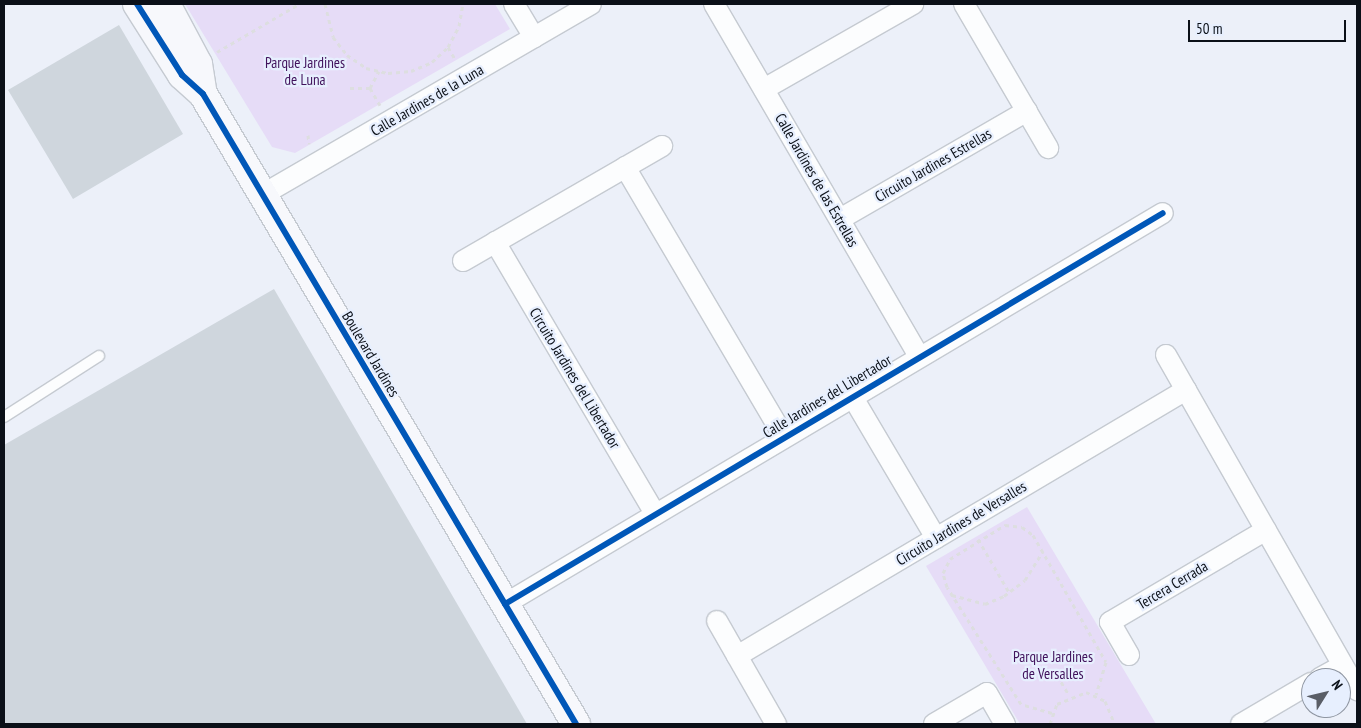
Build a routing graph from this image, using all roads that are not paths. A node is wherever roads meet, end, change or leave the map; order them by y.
1 (137, 4) edge
2 (166, 4) edge
3 (514, 4) edge
4 (591, 4) edge
5 (714, 4) edge
6 (913, 4) edge
7 (964, 4) edge
8 (534, 37) junction
9 (764, 89) junction
10 (203, 94) junction
11 (1027, 111) junction
12 (662, 146) dead end
13 (1048, 148) dead end
14 (625, 167) junction
15 (262, 195) junction
16 (1163, 213) dead end
17 (840, 219) junction
18 (495, 242) junction
19 (463, 261) dead end
20 (1166, 355) dead end
21 (99, 356) dead end
22 (919, 356) junction
23 (1186, 390) junction
24 (852, 396) junction
25 (4, 417) edge
26 (784, 437) junction
27 (655, 514) junction
28 (1266, 530) junction
29 (936, 538) junction
30 (505, 604) junction
31 (716, 621) dead end
32 (1129, 655) dead end
33 (737, 656) junction
34 (1343, 665) junction
35 (1338, 668) edge
36 (1301, 690) edge
37 (1357, 690) edge
38 (576, 724) edge
39 (776, 724) edge
40 (934, 724) edge
41 (1005, 724) edge
42 (1241, 724) edge

1 - 10 street, Boulevard Jardines
2 - 10 street, Boulevard Jardines
3 - 8 street
4 - 8 street, Calle Jardines de la Luna
5 - 9 street, Calle Jardines de las Estrellas
6 - 9 street
7 - 11 street
8 - 15 street, Calle Jardines de la Luna
9 - 17 street, Calle Jardines de las Estrellas
10 - 15 street, Boulevard Jardines
11 - 13 street
11 - 17 street, Circuito Jardines Estrellas
12 - 14 street
14 - 18 street
14 - 26 street
15 - 30 street, Boulevard Jardines
16 - 22 street, Calle Jardines del Libertador
17 - 22 street, Calle Jardines de las Estrellas
18 - 19 street
18 - 27 street, Circuito Jardines del Libertador
20 - 23 street
21 - 25 lane
22 - 24 street, Calle Jardines del Libertador
23 - 28 street
23 - 29 street, Circuito Jardines de Versalles
24 - 26 street, Calle Jardines del Libertador
24 - 29 street
26 - 27 street, Calle Jardines del Libertador
27 - 30 street, Calle Jardines del Libertador
28 - 32 street, Tercera Cerrada
28 - 34 street
29 - 33 street, Circuito Jardines de Versalles
30 - 38 street, Boulevard Jardines
31 - 33 street
33 - 39 street
34 - 35 street
34 - 37 street
36 - 42 street
40 - 41 street

